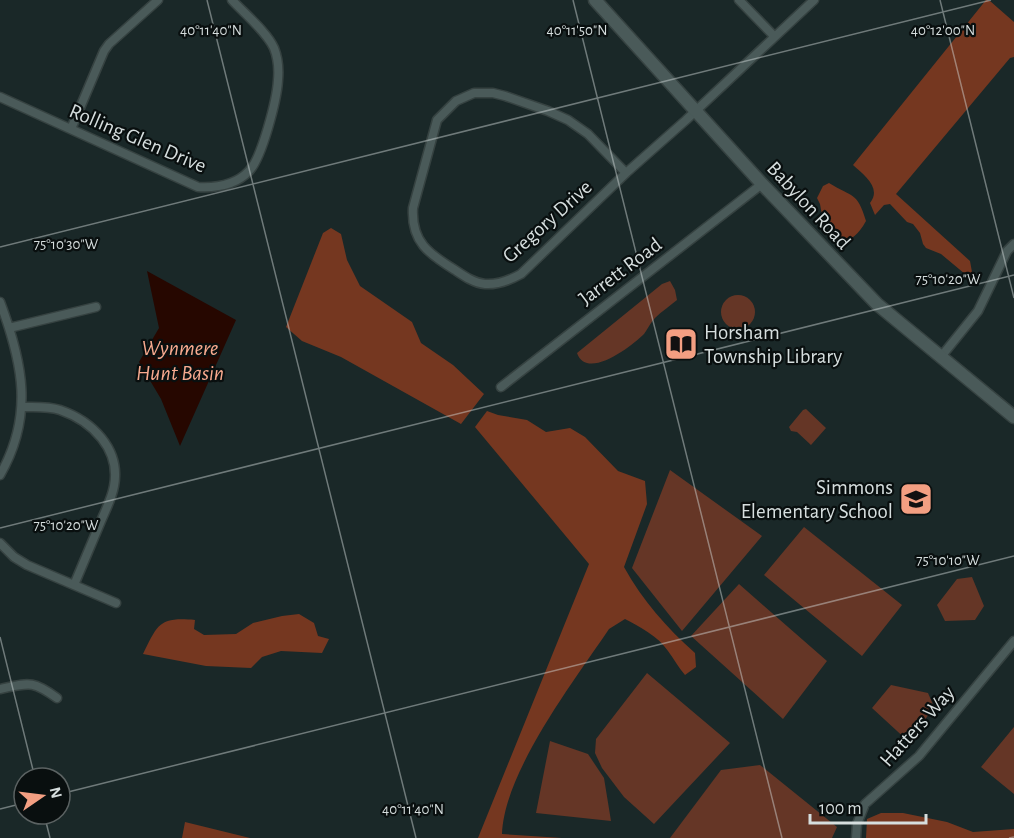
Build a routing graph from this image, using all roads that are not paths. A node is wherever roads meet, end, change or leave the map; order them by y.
1 (158, 0) edge
2 (232, 0) edge
3 (595, 0) edge
4 (739, 0) edge
5 (814, 0) edge
6 (774, 36) junction
7 (0, 97) edge
8 (696, 111) junction
9 (70, 129) junction
10 (626, 173) junction
11 (762, 184) junction
12 (1014, 244) edge
13 (0, 302) edge
14 (96, 307) dead end
15 (9, 327) junction
16 (940, 358) junction
17 (501, 387) dead end
18 (23, 407) junction
19 (1014, 417) edge
20 (0, 475) edge
21 (0, 543) edge
22 (74, 585) junction
23 (116, 603) dead end
24 (1014, 641) edge
25 (0, 689) edge
26 (57, 698) dead end
27 (856, 838) edge

1 - 9 street
2 - 9 street, Rolling Glen Drive
3 - 8 street, Babylon Road
4 - 6 street
5 - 6 street, Gregory Drive
6 - 8 street, Gregory Drive
7 - 9 street, Rolling Glen Drive
8 - 10 street, Gregory Drive
8 - 11 street, Babylon Road
10 - 10 street, Gregory Drive
11 - 16 street, Babylon Road
11 - 17 street, Jarrett Road
12 - 16 street
13 - 15 street
14 - 15 street
15 - 18 street
16 - 19 street, Babylon Road
18 - 20 street
18 - 22 street
21 - 22 street
22 - 23 street
24 - 27 street, Hatters Way
25 - 26 street

